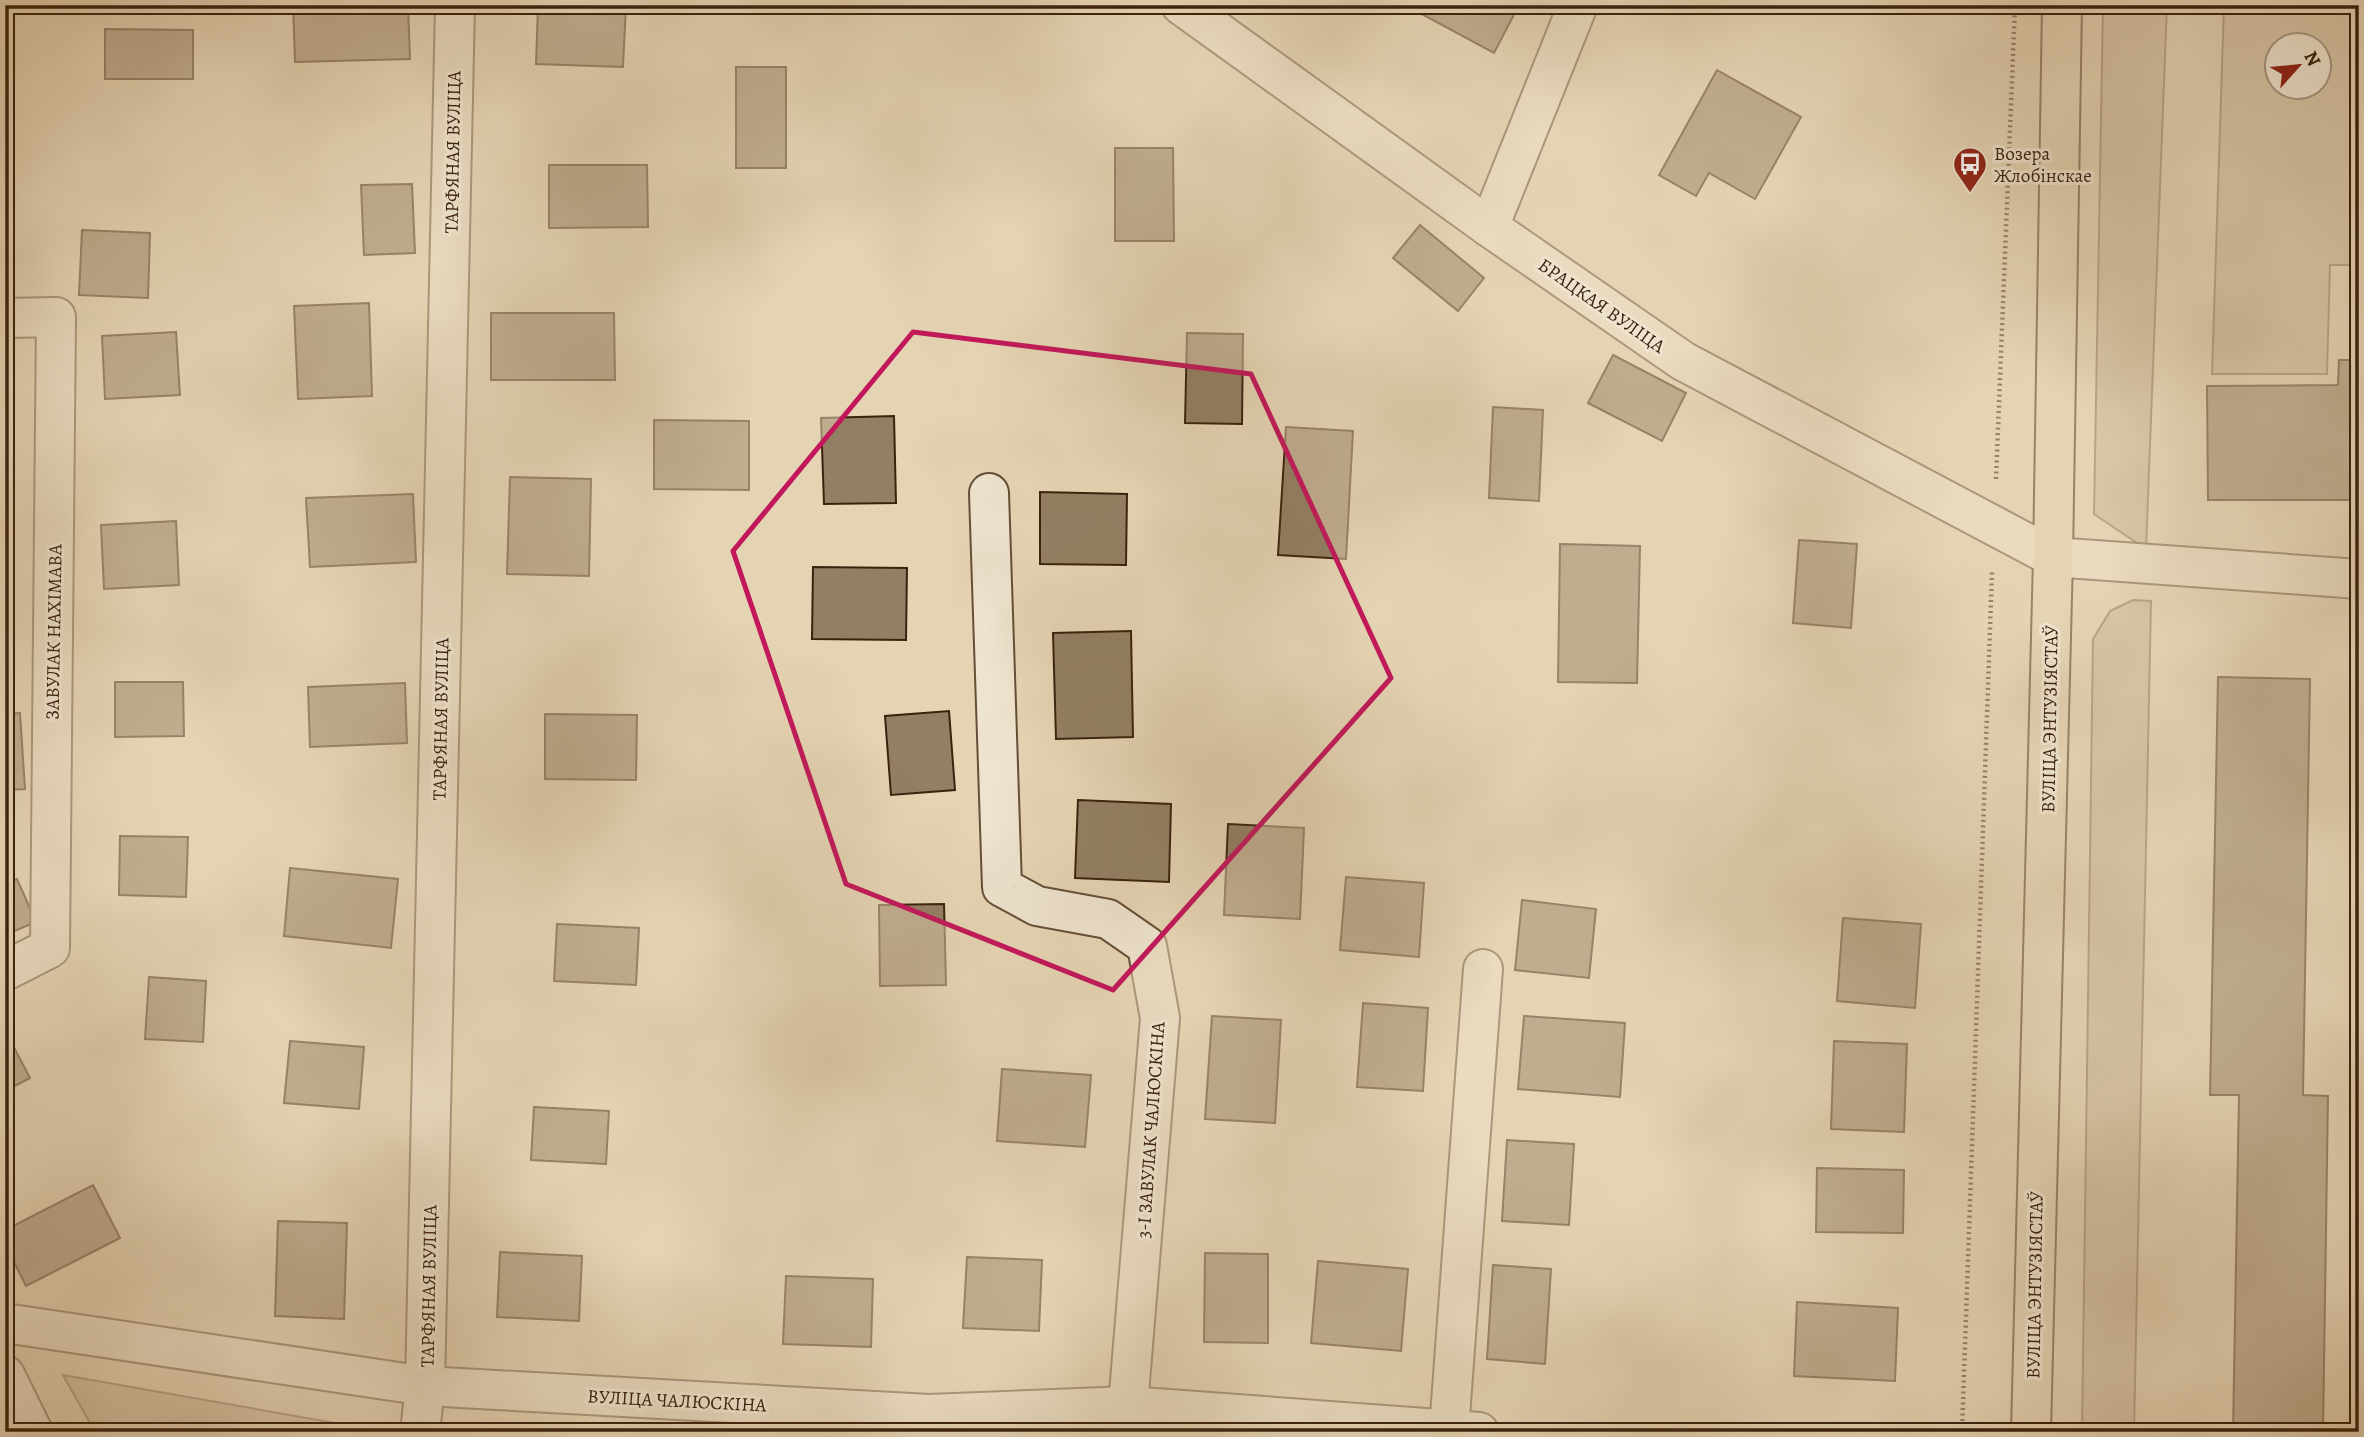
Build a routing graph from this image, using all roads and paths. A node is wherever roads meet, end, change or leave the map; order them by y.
1 (455, 5) edge
2 (1181, 5) edge
3 (1578, 5) edge
4 (2015, 5) edge
5 (2062, 5) edge
6 (1489, 227) junction
7 (5, 318) edge
8 (989, 493) dead end
9 (1994, 524) junction
10 (2053, 557) junction
11 (2359, 579) edge
12 (1483, 969) dead end
13 (5, 971) edge
14 (5, 1324) edge
15 (5, 1375) edge
16 (425, 1386) junction
17 (1128, 1406) junction
18 (928, 1423) edge
19 (1464, 1431) edge
20 (33, 1432) edge
21 (420, 1432) edge
22 (1962, 1432) edge
23 (2031, 1432) edge

1 - 16 street, ТАРФЯНАЯ ВУЛІЦА
2 - 6 street, БРАЦКАЯ ВУЛІЦА
3 - 6 street
4 - 9 path
5 - 10 main road, ВУЛІЦА ЭНТУЗІЯСТАЎ
6 - 9 street, БРАЦКАЯ ВУЛІЦА
7 - 13 street, ЗАВУЛАК НАХІМАВА
8 - 17 street, 3-І ЗАВУЛАК ЧАЛЮСКІНА
9 - 10 street, БРАЦКАЯ ВУЛІЦА
9 - 22 path
10 - 11 street
10 - 23 main road, ВУЛІЦА ЭНТУЗІЯСТАЎ
12 - 19 street
14 - 16 street, ВУЛІЦА ЧАЛЮСКІНА
15 - 20 street
16 - 18 street, ВУЛІЦА ЧАЛЮСКІНА
16 - 21 street, ТАРФЯНАЯ ВУЛІЦА
17 - 18 street, ВУЛІЦА ЧАЛЮСКІНА
17 - 19 street, ВУЛІЦА ЧАЛЮСКІНА

